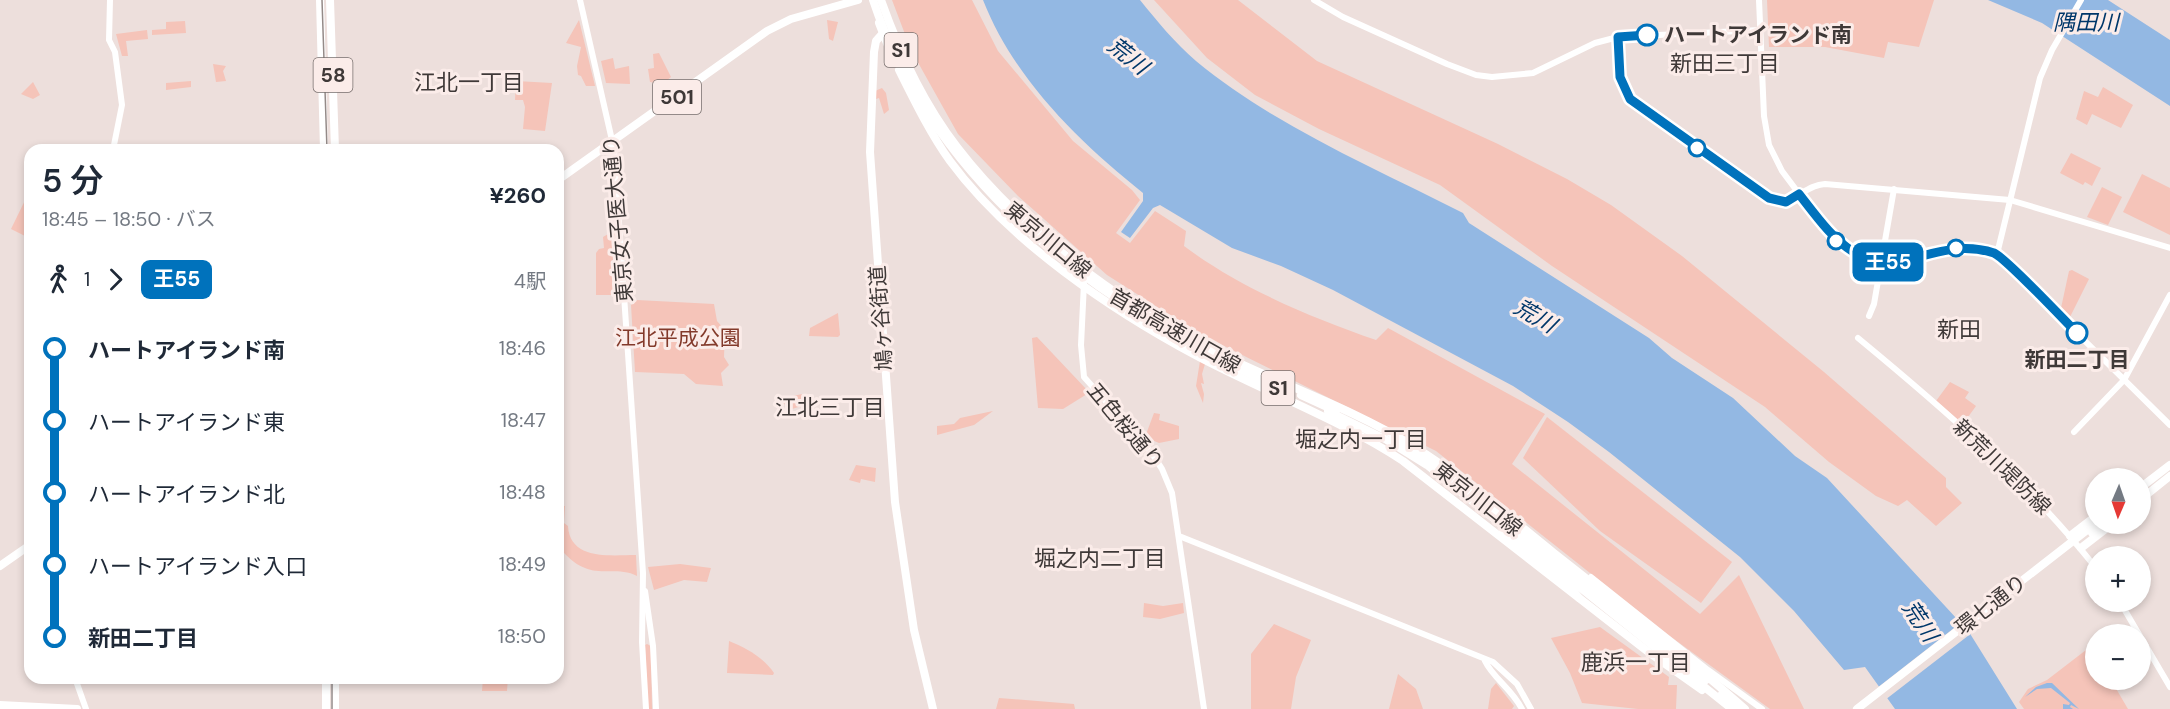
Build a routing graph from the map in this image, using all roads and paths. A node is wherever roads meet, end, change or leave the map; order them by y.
1 (110, 0) edge
2 (320, 0) edge
3 (330, 0) edge
4 (580, 0) edge
5 (858, 0) edge
6 (1314, 0) edge
7 (1759, 0) edge
8 (2081, 0) edge
9 (877, 1) edge
10 (1760, 30) junction
11 (885, 31) junction
12 (1618, 37) junction
13 (613, 142) junction
14 (114, 144) edge
15 (324, 144) edge
16 (335, 144) edge
17 (564, 176) edge
18 (1894, 189) junction
19 (1799, 194) junction
20 (2010, 200) junction
21 (1884, 247) junction
22 (2170, 248) edge
23 (1997, 254) junction
24 (1882, 262) junction
25 (1902, 262) junction
26 (1089, 275) junction
27 (1084, 284) junction
28 (2170, 295) edge
29 (1869, 316) dead end
30 (1858, 338) dead end
31 (2124, 380) junction
32 (2170, 425) edge
33 (2074, 432) dead end
34 (1405, 450) junction
35 (2170, 470) edge
36 (1455, 474) junction
37 (2151, 474) edge
38 (2151, 481) edge
39 (2151, 486) edge
40 (2151, 490) edge
41 (1492, 508) junction
42 (2085, 524) edge
43 (2085, 533) edge
44 (2089, 534) edge
45 (2099, 534) edge
46 (1179, 536) junction
47 (2070, 536) junction
48 (2081, 548) junction
49 (24, 549) edge
50 (2085, 553) edge
51 (2061, 554) junction
52 (0, 566) edge
53 (643, 585) junction
54 (1579, 598) junction
55 (2126, 612) edge
56 (1667, 646) junction
57 (1678, 647) junction
58 (1485, 661) junction
59 (1688, 667) junction
60 (77, 684) edge
61 (326, 684) edge
62 (335, 684) edge
63 (2170, 687) edge
64 (0, 705) edge
65 (77, 709) edge
66 (86, 709) edge
67 (326, 709) edge
68 (335, 709) edge
69 (646, 709) edge
70 (656, 709) edge
71 (933, 709) edge
72 (1204, 709) edge
73 (1522, 709) edge
74 (1531, 709) edge
75 (1727, 709) edge
76 (1732, 709) edge
77 (1738, 709) edge
78 (1745, 709) edge
79 (1762, 709) edge
80 (1857, 709) edge
81 (1866, 709) edge

1 - 14 street
2 - 15 main road, 58
3 - 16 main road, 58
4 - 13 street, 東京女子医大通り
5 - 13 main road, 501
6 - 12 street
7 - 10 street
8 - 20 street
9 - 11 main road, 東京川口線
9 - 34 highway, 首都高速川口線 / S1
9 - 36 highway, 首都高速川口線 / S1
10 - 12 street
10 - 19 street
11 - 26 main road, 東京川口線
11 - 27 main road, 東京川口線
11 - 71 main road, 鳩ヶ谷街道
12 - 19 street
13 - 17 main road, 501
13 - 53 street, 東京女子医大通り
18 - 19 street
18 - 20 street
18 - 21 street
19 - 24 street
20 - 22 street
20 - 23 street
21 - 24 street
21 - 25 street
23 - 25 street
23 - 31 street
24 - 25 street
24 - 29 street
26 - 27 street
26 - 41 main road, 東京川口線
27 - 46 street, 五色桜通り
27 - 54 main road, 東京川口線
28 - 31 street
30 - 47 street, 新荒川堤防線
31 - 32 street
31 - 33 street
34 - 54 highway
34 - 76 highway, 首都高速川口線 / S1
35 - 37 main road
35 - 38 main road
35 - 39 main road
35 - 40 main road
36 - 56 highway, S1
36 - 78 highway, 首都高速川口線 / S1
41 - 57 street
41 - 59 main road, 東京川口線
42 - 47 main road
43 - 51 main road, 環七通り
44 - 51 main road, 環七通り
45 - 48 main road
46 - 58 street
46 - 72 street, 五色桜通り
47 - 48 street, 新荒川堤防線
48 - 50 street, 新荒川堤防線
49 - 52 main road
51 - 80 main road, 環七通り
51 - 81 main road, 環七通り
53 - 69 street, 東京女子医大通り
53 - 70 street, 東京女子医大通り
54 - 75 main road, 東京川口線
55 - 63 street
56 - 57 highway
56 - 59 highway, S1
57 - 79 street
58 - 73 street
58 - 74 street
59 - 77 main road, 東京川口線
60 - 66 street
61 - 67 main road
62 - 68 main road
64 - 65 main road

